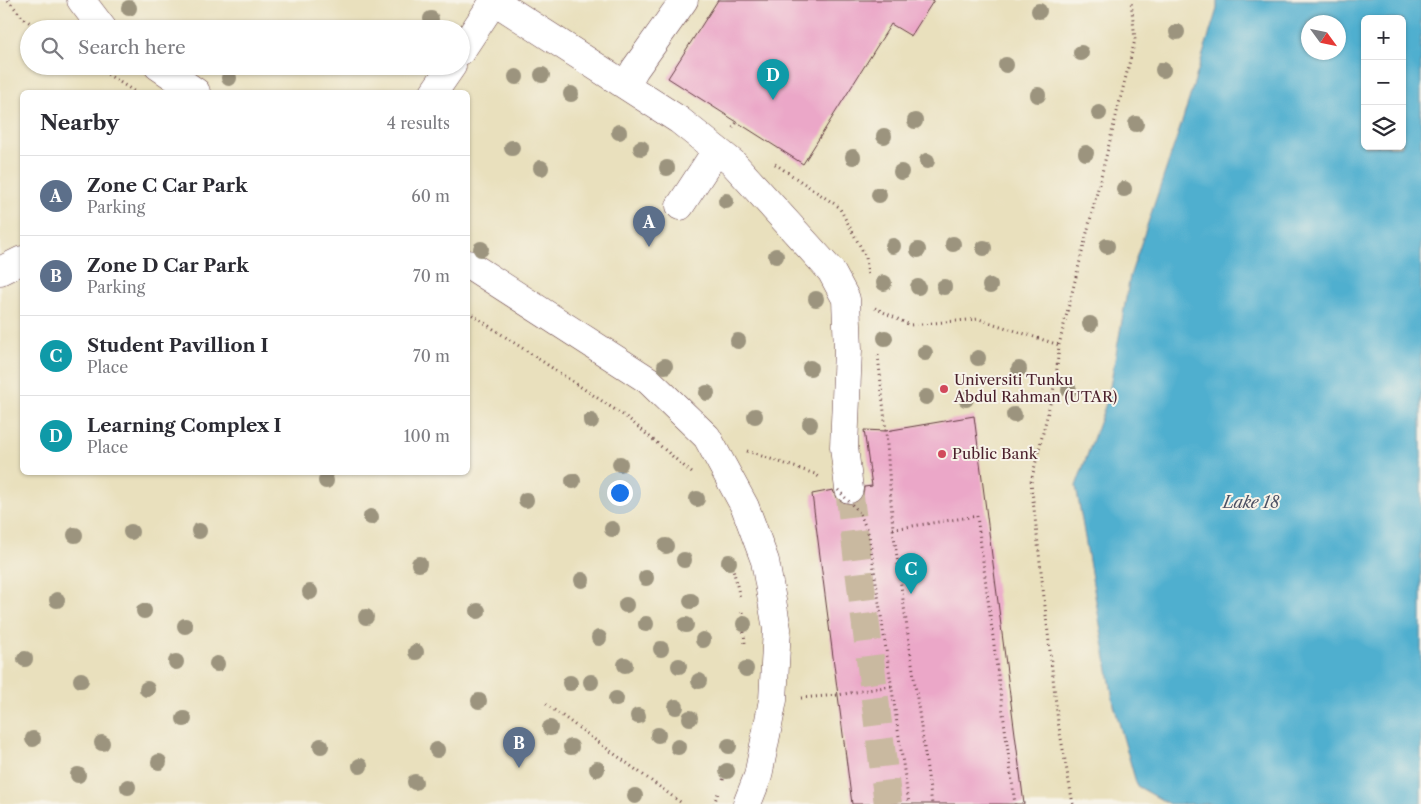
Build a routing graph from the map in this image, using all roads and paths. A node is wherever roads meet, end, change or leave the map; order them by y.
1 (8, 0) edge
2 (81, 0) edge
3 (493, 0) edge
4 (684, 0) edge
5 (1131, 0) edge
6 (26, 20) edge
7 (96, 20) edge
8 (470, 37) edge
9 (109, 75) edge
10 (171, 75) edge
11 (446, 75) edge
12 (626, 85) junction
13 (132, 90) edge
14 (193, 90) edge
15 (435, 90) edge
16 (716, 151) junction
17 (680, 206) dead end
18 (20, 261) edge
19 (470, 265) edge
20 (0, 271) edge
21 (870, 305) dead end
22 (470, 313) edge
23 (1059, 345) junction
24 (886, 431) dead end
25 (740, 448) dead end
26 (692, 474) dead end
27 (823, 480) dead end
28 (844, 494) joint
29 (893, 529) junction
30 (728, 548) dead end
31 (746, 644) dead end
32 (891, 686) junction
33 (838, 695) dead end
34 (546, 704) dead end
35 (683, 804) edge
36 (747, 804) edge
37 (909, 804) edge
38 (932, 804) edge
39 (1015, 804) edge
40 (1073, 804) edge

1 - 6 path
2 - 7 street
3 - 8 street
3 - 12 street
4 - 12 street
5 - 23 path
9 - 13 path
10 - 14 street
11 - 15 street
12 - 16 street
16 - 17 street
16 - 28 street
18 - 20 street
19 - 36 street
21 - 23 path
22 - 26 path
23 - 40 path
24 - 29 path
25 - 27 path
28 - 32 path
29 - 38 path
29 - 39 path
30 - 31 path
32 - 33 path
32 - 37 path
34 - 35 path

